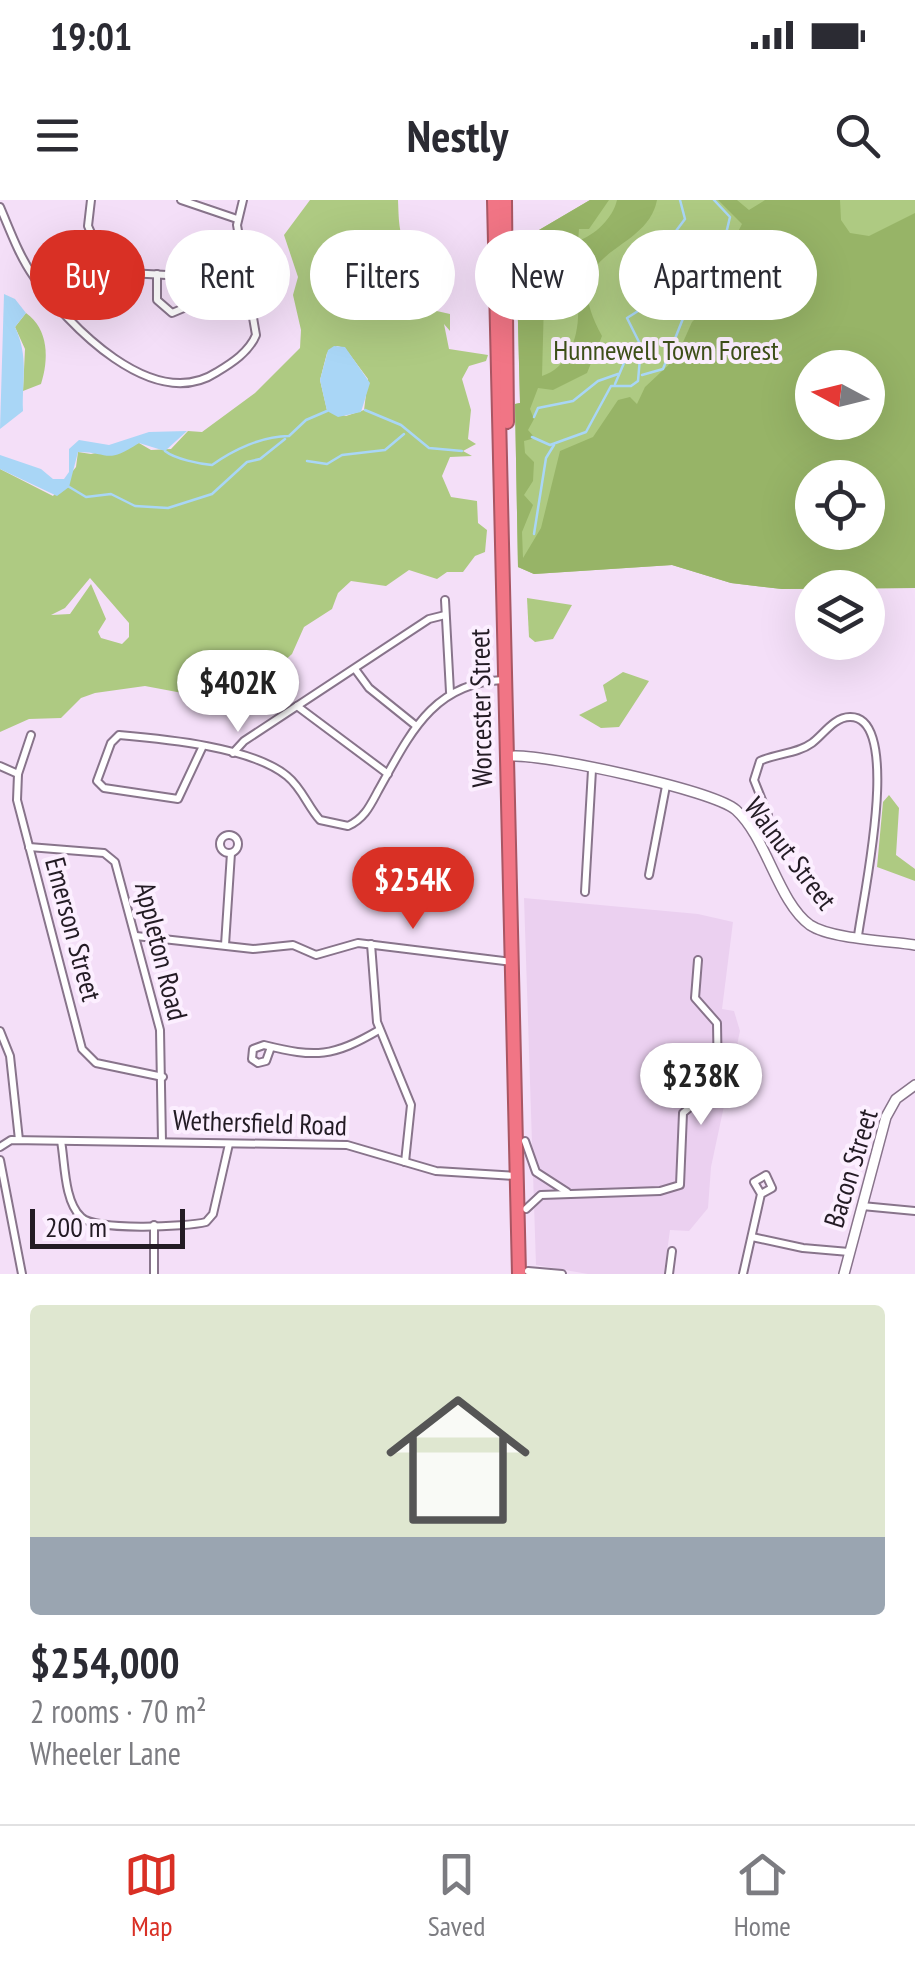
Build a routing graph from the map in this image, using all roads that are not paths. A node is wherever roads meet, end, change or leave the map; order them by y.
1 (91, 200) edge
2 (182, 200) edge
3 (242, 200) edge
4 (500, 202) edge
5 (0, 207) edge
6 (237, 219) junction
7 (90, 230) edge
8 (239, 230) edge
9 (30, 272) edge
10 (145, 274) edge
11 (157, 274) junction
12 (165, 275) edge
13 (165, 307) edge
14 (73, 320) edge
15 (256, 320) edge
16 (445, 600) dead end
17 (446, 614) junction
18 (355, 668) junction
19 (505, 680) junction
20 (450, 692) junction
21 (297, 706) junction
22 (415, 725) junction
23 (31, 735) dead end
24 (202, 748) junction
25 (233, 753) junction
26 (514, 756) junction
27 (0, 766) edge
28 (592, 770) junction
29 (18, 774) junction
30 (388, 774) junction
31 (666, 786) junction
32 (757, 840) junction
33 (28, 846) junction
34 (231, 853) dead end
35 (649, 875) dead end
36 (585, 892) dead end
37 (136, 936) junction
38 (858, 936) junction
39 (371, 944) junction
40 (225, 945) junction
41 (915, 945) edge
42 (698, 960) dead end
43 (514, 962) junction
44 (380, 1030) junction
45 (0, 1031) edge
46 (271, 1047) dead end
47 (162, 1076) junction
48 (13, 1082) junction
49 (0, 1084) edge
50 (915, 1085) edge
51 (20, 1140) junction
52 (61, 1141) junction
53 (524, 1141) junction
54 (162, 1142) junction
55 (229, 1144) junction
56 (0, 1146) edge
57 (0, 1160) edge
58 (404, 1162) junction
59 (518, 1176) junction
60 (573, 1194) junction
61 (762, 1194) dead end
62 (860, 1206) junction
63 (526, 1208) junction
64 (915, 1212) edge
65 (154, 1225) junction
66 (752, 1237) junction
67 (672, 1251) dead end
68 (849, 1252) junction
69 (525, 1273) edge
70 (22, 1274) edge
71 (154, 1274) edge
72 (562, 1274) edge
73 (669, 1274) edge
74 (743, 1274) edge
75 (844, 1274) edge

1 - 7 street
2 - 6 street
3 - 6 street
4 - 19 highway, Worcester Street
4 - 26 highway, Worcester Street
5 - 9 street
6 - 8 street
10 - 11 street
11 - 12 street
11 - 13 street
14 - 15 street
16 - 17 street
17 - 18 street
17 - 20 street
18 - 21 street
18 - 22 street
19 - 20 street
19 - 43 highway, Worcester Street
20 - 22 street
21 - 25 street
21 - 30 street
22 - 30 street
23 - 29 street, Emerson Street
24 - 24 street
24 - 25 street
25 - 30 street
26 - 28 street, Walnut Street
26 - 53 highway, Worcester Street
27 - 29 street
28 - 31 street, Walnut Street
28 - 36 street
29 - 33 street, Emerson Street
31 - 32 street, Walnut Street
31 - 35 street
32 - 38 street, Walnut Street
32 - 38 street
33 - 37 street, Appleton Road
33 - 47 street, Emerson Street
34 - 40 street
37 - 40 street
37 - 47 street, Appleton Road
38 - 41 street, Walnut Street
39 - 40 street
39 - 43 street
39 - 44 street
42 - 60 street
43 - 59 highway, Worcester Street
44 - 46 street
44 - 58 street
45 - 48 street
47 - 54 street, Appleton Road
48 - 49 street
48 - 51 street
50 - 62 street, Bacon Street
51 - 52 street, Wethersfield Road
51 - 56 street, Wethersfield Road
52 - 54 street, Wethersfield Road
52 - 65 street
53 - 60 street
53 - 63 highway, Worcester Street
54 - 55 street, Wethersfield Road
55 - 58 street, Wethersfield Road
55 - 65 street
57 - 70 street
58 - 59 street, Wethersfield Road
59 - 69 highway, Worcester Street
60 - 63 street
61 - 66 street
62 - 64 street
62 - 68 street, Bacon Street
63 - 69 highway, Worcester Street
65 - 71 street
66 - 68 street
66 - 74 street
67 - 73 street
68 - 75 street, Bacon Street
69 - 72 street

